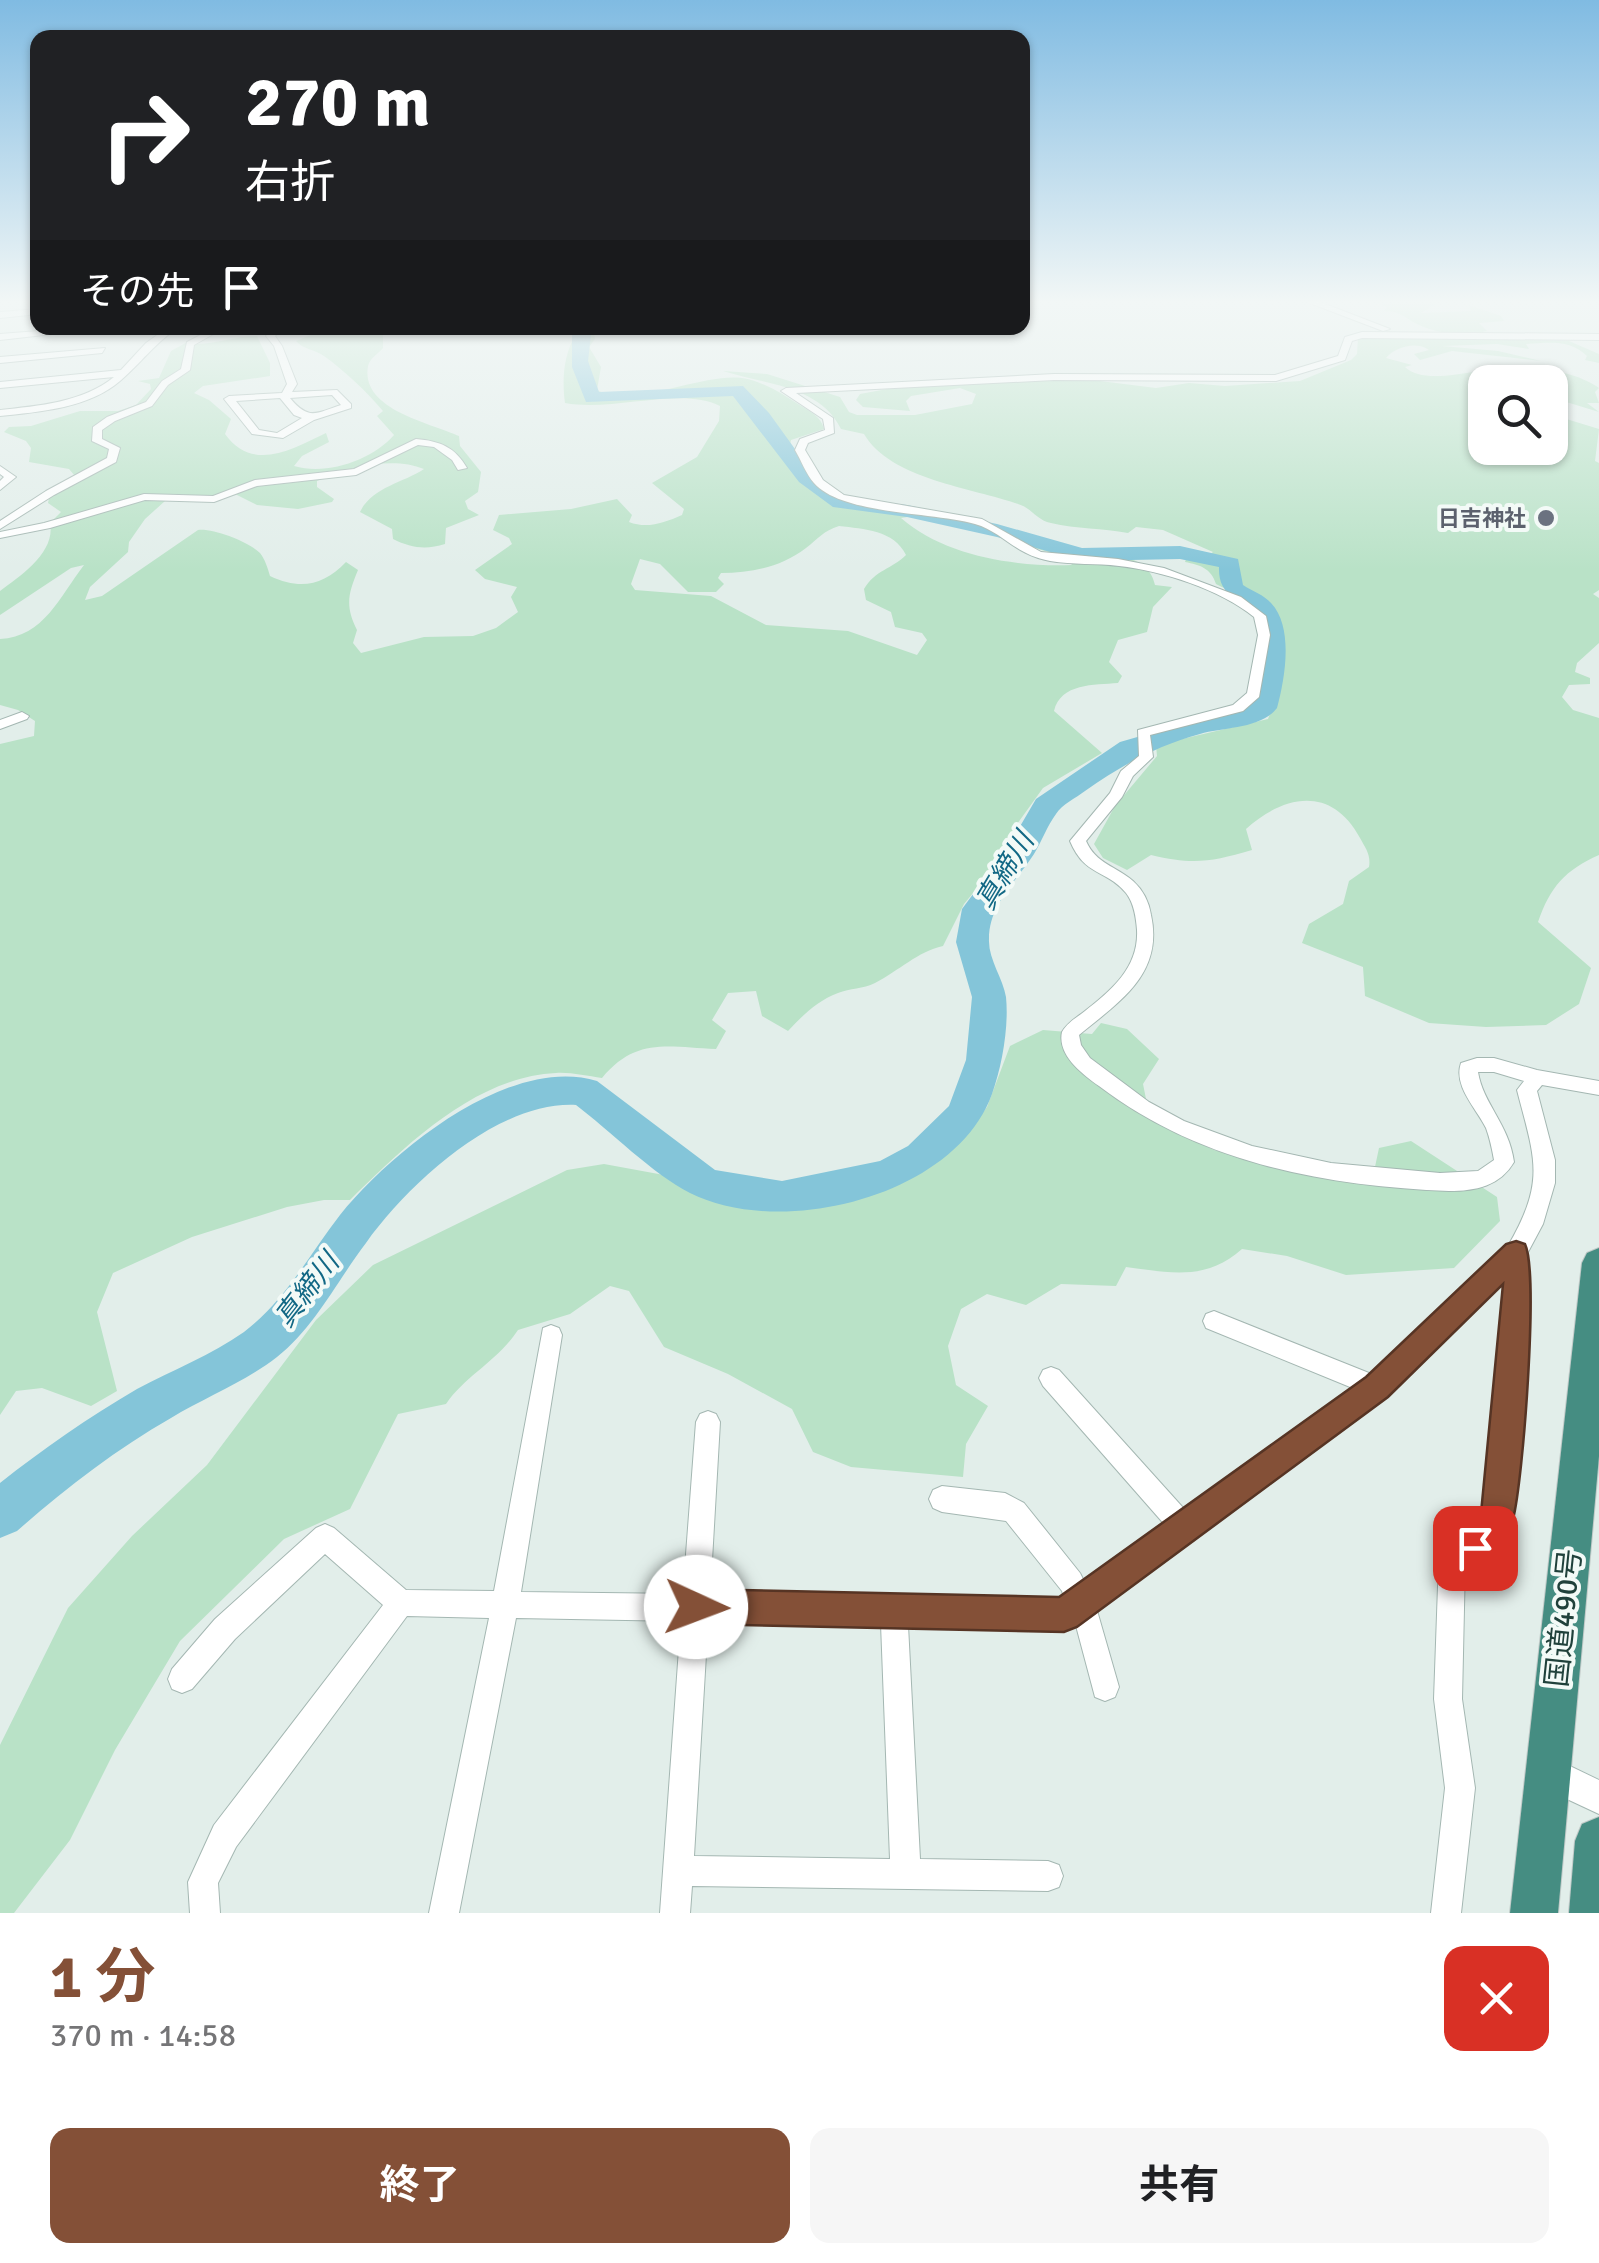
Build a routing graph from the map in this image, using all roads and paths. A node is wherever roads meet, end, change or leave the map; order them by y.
1 (93, 391) edge
2 (159, 391) edge
3 (799, 391) edge
4 (286, 394) junction
5 (0, 413) edge
6 (310, 418) junction
7 (0, 468) edge
8 (462, 468) dead end
9 (0, 487) edge
10 (0, 526) edge
11 (0, 534) edge
12 (22, 716) dead end
13 (0, 726) edge
14 (1538, 1077) junction
15 (1599, 1088) edge
16 (1516, 1253) junction
17 (1599, 1262) edge
18 (1214, 1320) dead end
19 (551, 1334) dead end
20 (1050, 1378) dead end
21 (1377, 1387) junction
22 (708, 1422) dead end
23 (942, 1498) dead end
24 (1184, 1528) junction
25 (401, 1603) junction
26 (1080, 1604) junction
27 (505, 1606) junction
28 (696, 1607) junction
29 (894, 1612) junction
30 (182, 1679) dead end
31 (1105, 1687) dead end
32 (1549, 1774) junction
33 (1599, 1796) edge
34 (1599, 1842) edge
35 (680, 1870) junction
36 (906, 1873) junction
37 (1048, 1876) dead end
38 (205, 1913) edge
39 (444, 1913) edge
40 (675, 1913) edge
41 (1446, 1913) edge
42 (1534, 1913) edge
43 (1593, 1913) edge

1 - 5 street
2 - 10 street
3 - 14 street
4 - 6 street
4 - 6 street
4 - 6 street
7 - 9 street
8 - 11 street
12 - 13 street
14 - 15 street
14 - 16 street
16 - 21 street
16 - 41 street
17 - 32 highway, 国道490号
18 - 21 street
19 - 27 street
20 - 24 street
21 - 24 street
22 - 28 street
23 - 26 street
24 - 26 street
25 - 27 street
25 - 30 street
25 - 38 street
26 - 29 street
26 - 31 street
27 - 28 street
27 - 39 street
28 - 29 street
28 - 35 street
29 - 36 street
32 - 33 street
32 - 42 highway, 国道490号
34 - 43 highway
35 - 36 street
35 - 40 street
36 - 37 street

